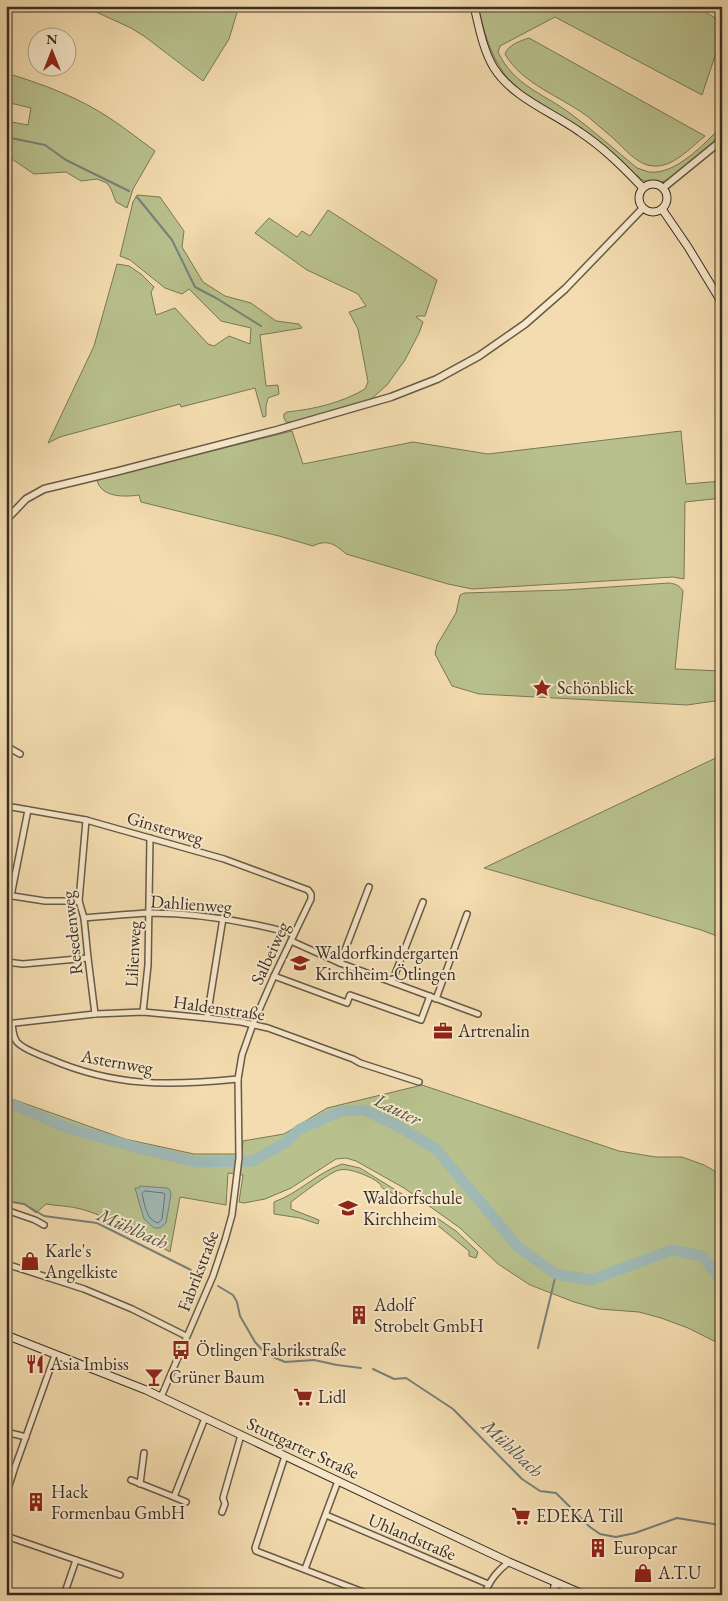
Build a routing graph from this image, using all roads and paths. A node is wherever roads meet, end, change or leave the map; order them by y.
1 (474, 6) edge
2 (722, 140) edge
3 (643, 188) junction
4 (663, 188) junction
5 (643, 208) junction
6 (662, 209) junction
7 (722, 303) edge
8 (6, 520) edge
9 (6, 746) edge
10 (20, 754) dead end
11 (6, 806) edge
12 (28, 810) junction
13 (86, 820) junction
14 (150, 838) junction
15 (369, 887) dead end
16 (311, 894) joint
17 (9, 896) edge
18 (78, 901) junction
19 (423, 902) dead end
20 (149, 913) junction
21 (467, 914) dead end
22 (84, 918) junction
23 (223, 918) junction
24 (294, 934) junction
25 (290, 941) junction
26 (88, 958) junction
27 (6, 962) edge
28 (340, 963) junction
29 (274, 976) junction
30 (392, 982) junction
31 (430, 996) junction
32 (436, 999) junction
33 (143, 1012) junction
34 (96, 1014) junction
35 (478, 1014) dead end
36 (207, 1018) junction
37 (9, 1024) edge
38 (253, 1024) junction
39 (238, 1079) junction
40 (419, 1082) dead end
41 (6, 1210) edge
42 (44, 1225) dead end
43 (6, 1264) edge
44 (6, 1335) edge
45 (186, 1336) junction
46 (55, 1355) junction
47 (162, 1397) junction
48 (205, 1418) junction
49 (6, 1432) edge
50 (241, 1435) junction
51 (26, 1437) junction
52 (144, 1453) dead end
53 (285, 1456) junction
54 (131, 1480) dead end
55 (338, 1481) junction
56 (140, 1484) junction
57 (6, 1495) edge
58 (174, 1497) junction
59 (186, 1502) dead end
60 (222, 1512) dead end
61 (326, 1515) junction
62 (6, 1536) edge
63 (76, 1560) junction
64 (509, 1562) junction
65 (305, 1569) junction
66 (120, 1575) dead end
67 (556, 1583) junction
68 (488, 1584) junction
69 (64, 1595) edge
70 (371, 1595) edge
71 (484, 1595) edge
72 (552, 1595) edge
73 (585, 1595) edge

1 - 3 main road
2 - 4 street
3 - 4 main road
3 - 5 main road
4 - 6 main road
5 - 6 main road
5 - 8 street
6 - 7 main road
9 - 10 street
11 - 12 street, Ginsterweg
12 - 13 street, Ginsterweg
12 - 17 street
13 - 14 street, Ginsterweg
13 - 18 street, Resedenweg
14 - 16 street, Ginsterweg
14 - 20 street, Lilienweg
15 - 28 street
16 - 24 street, Salbeiweg
17 - 18 street
18 - 22 street, Resedenweg
19 - 30 street
20 - 22 street, Dahlienweg
20 - 23 street, Dahlienweg
20 - 33 street, Lilienweg
21 - 32 street
22 - 26 street, Resedenweg
23 - 24 street, Dahlienweg
23 - 36 street
24 - 25 street, Salbeiweg
25 - 28 street
25 - 29 street, Salbeiweg
26 - 27 street
26 - 34 street, Resedenweg
28 - 30 street
29 - 31 street
29 - 38 street, Salbeiweg
30 - 31 street
31 - 32 street
32 - 35 street
33 - 34 street, Haldenstraße
33 - 36 street, Haldenstraße
34 - 37 street, Haldenstraße
36 - 38 street, Haldenstraße
37 - 39 street, Asternweg
38 - 39 street
38 - 40 street, Haldenstraße
39 - 45 street, Fabrikstraße
41 - 42 street
43 - 45 street
44 - 46 main road, Stuttgarter Straße
45 - 47 street, Fabrikstraße
46 - 47 main road, Stuttgarter Straße
46 - 51 street
47 - 48 main road, Stuttgarter Straße
48 - 50 main road, Stuttgarter Straße
48 - 58 street
49 - 51 street
50 - 53 main road, Stuttgarter Straße
50 - 60 street
51 - 57 street
52 - 56 street
53 - 55 main road, Stuttgarter Straße
53 - 65 street
54 - 56 street
55 - 61 street
55 - 64 main road, Stuttgarter Straße
56 - 58 street
58 - 59 street
61 - 65 street
61 - 68 street, Uhlandstraße
62 - 63 street
63 - 66 street
63 - 69 street
64 - 67 main road, Stuttgarter Straße
64 - 68 street
65 - 70 street
67 - 72 main road
67 - 73 main road, Stuttgarter Straße
68 - 71 street

